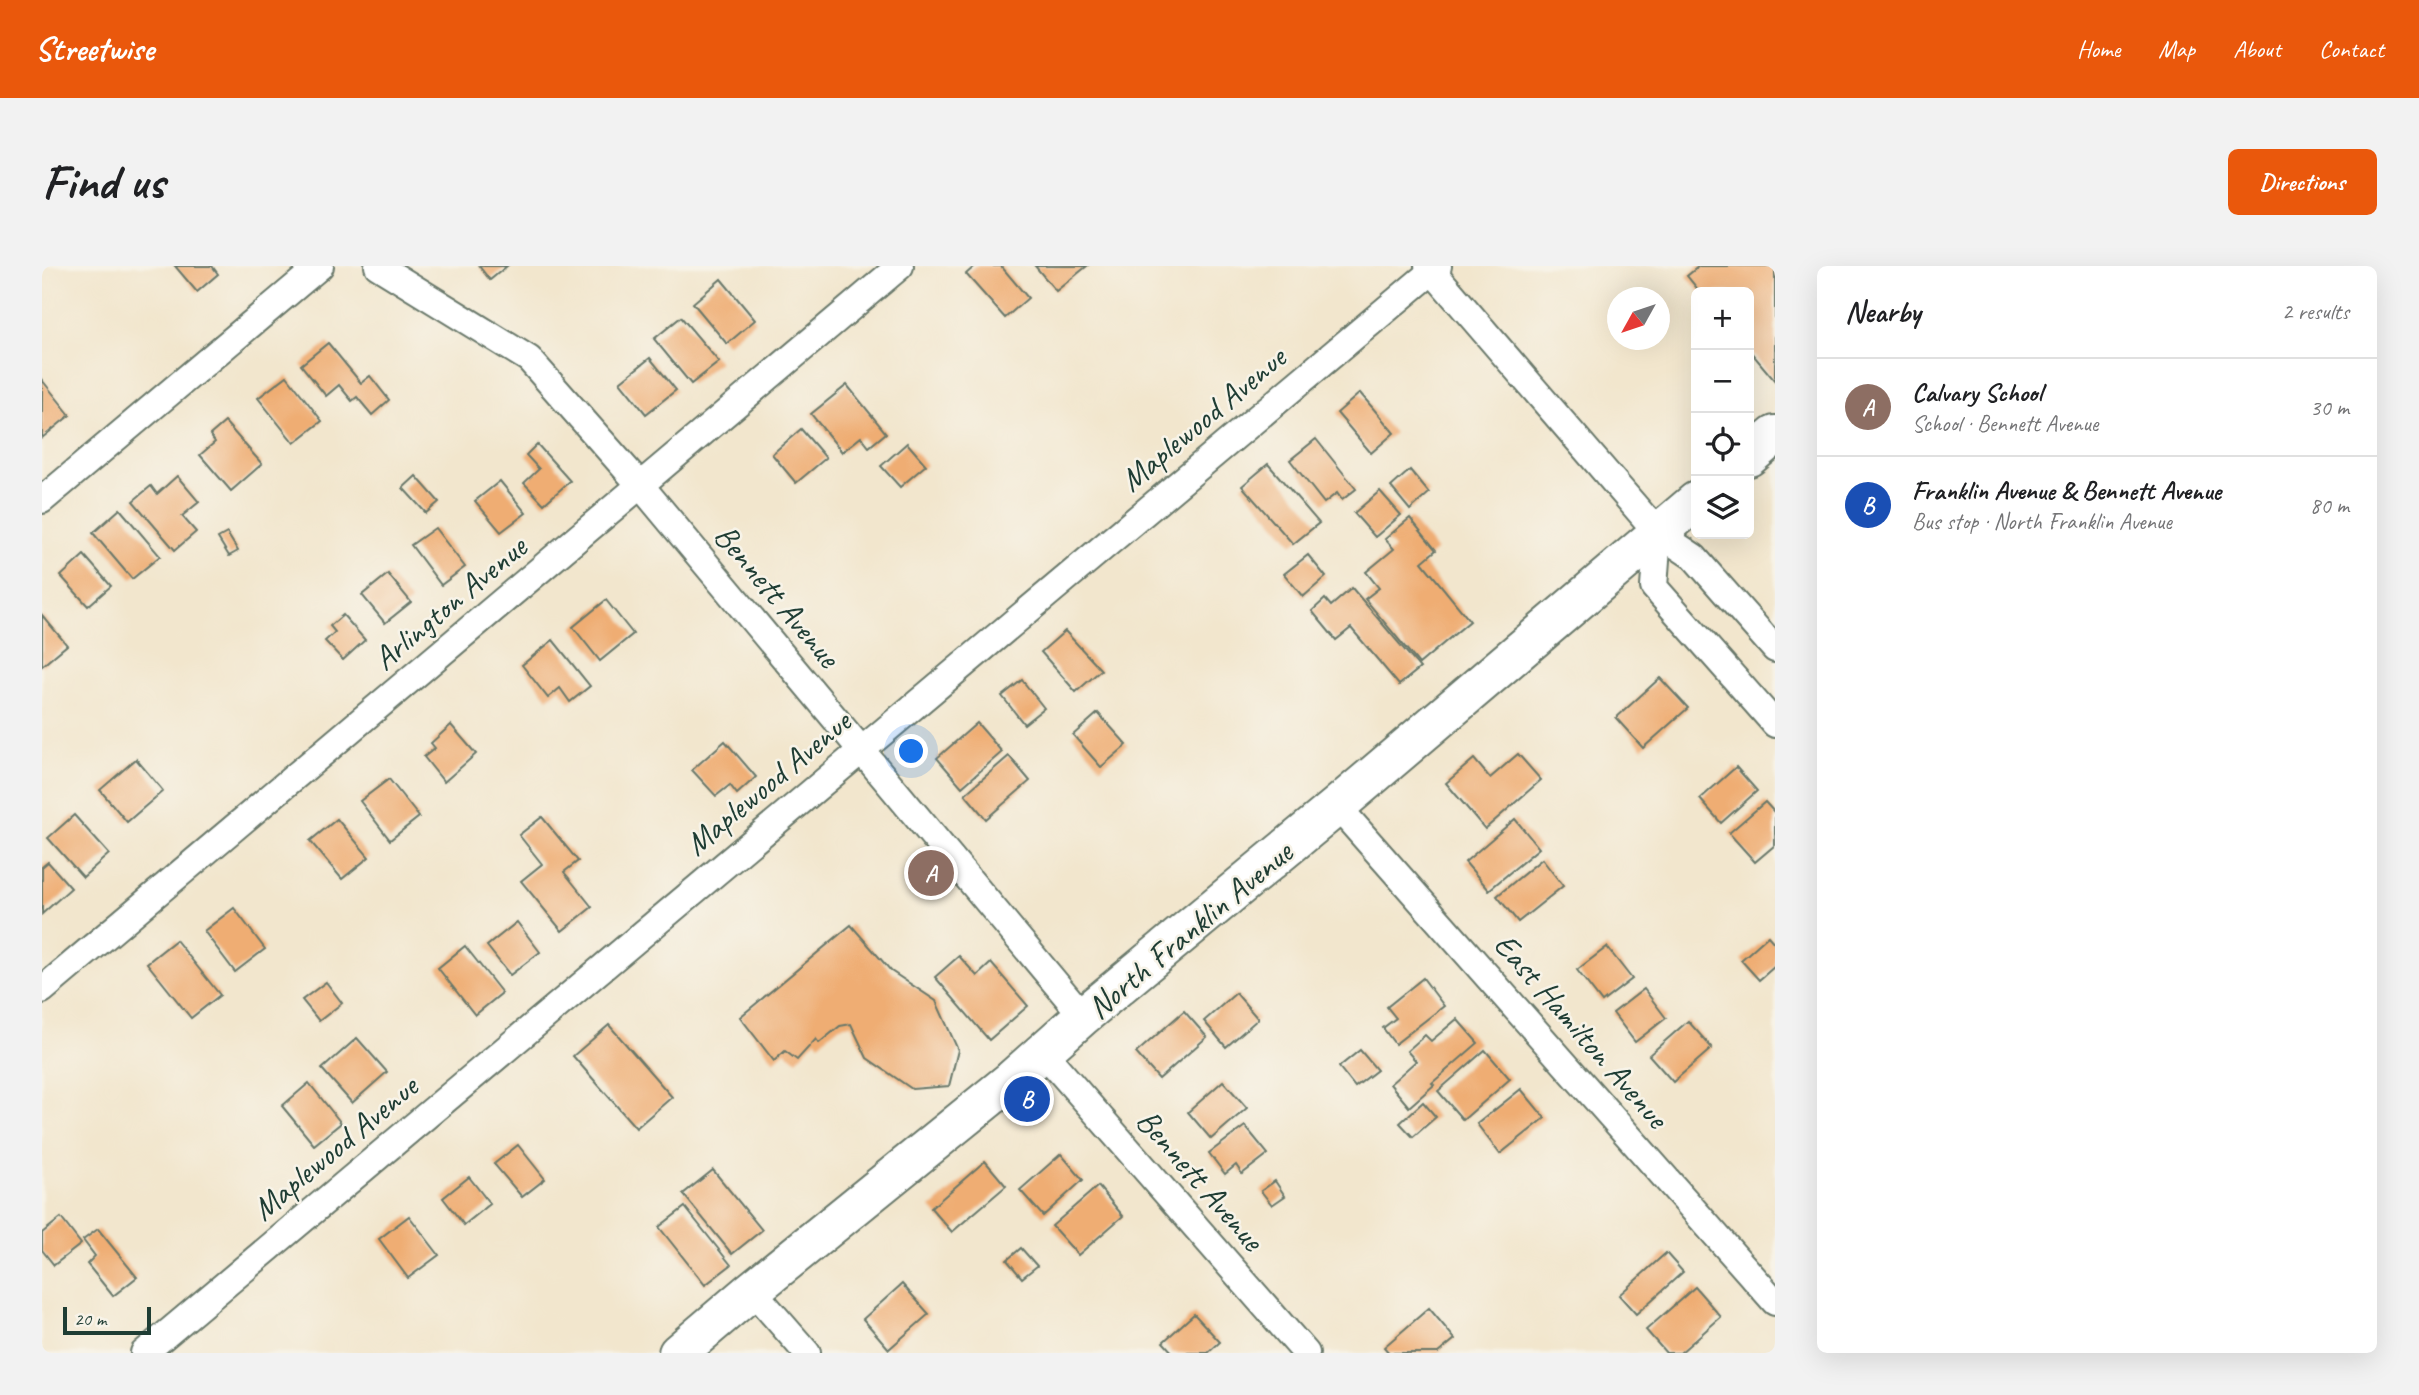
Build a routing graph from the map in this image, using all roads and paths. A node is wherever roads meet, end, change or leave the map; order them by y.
1 (320, 266) edge
2 (377, 266) edge
3 (900, 266) edge
4 (1432, 268) edge
5 (1775, 435) edge
6 (1754, 453) edge
7 (641, 486) junction
8 (42, 500) edge
9 (1691, 504) edge
10 (1658, 533) junction
11 (1775, 649) edge
12 (1775, 724) edge
13 (860, 750) junction
14 (1337, 806) junction
15 (42, 990) edge
16 (1083, 1016) junction
17 (1043, 1052) junction
18 (752, 1290) junction
19 (1775, 1302) edge
20 (144, 1353) edge
21 (678, 1353) edge
22 (807, 1353) edge
23 (1306, 1353) edge

1 - 8 street
2 - 7 street, Bennett Avenue
3 - 7 street, Arlington Avenue
4 - 10 street
4 - 13 street, Maplewood Avenue
5 - 6 street
7 - 13 street, Bennett Avenue
7 - 15 street, Arlington Avenue
9 - 10 street, North Franklin Avenue
10 - 11 street
10 - 12 street
10 - 14 street, North Franklin Avenue
13 - 16 street, Bennett Avenue
13 - 20 street, Maplewood Avenue
14 - 16 street, North Franklin Avenue
14 - 19 street, East Hamilton Avenue
16 - 17 street, North Franklin Avenue
17 - 18 street, North Franklin Avenue
17 - 23 street, Bennett Avenue
18 - 21 street, North Franklin Avenue
18 - 22 street

